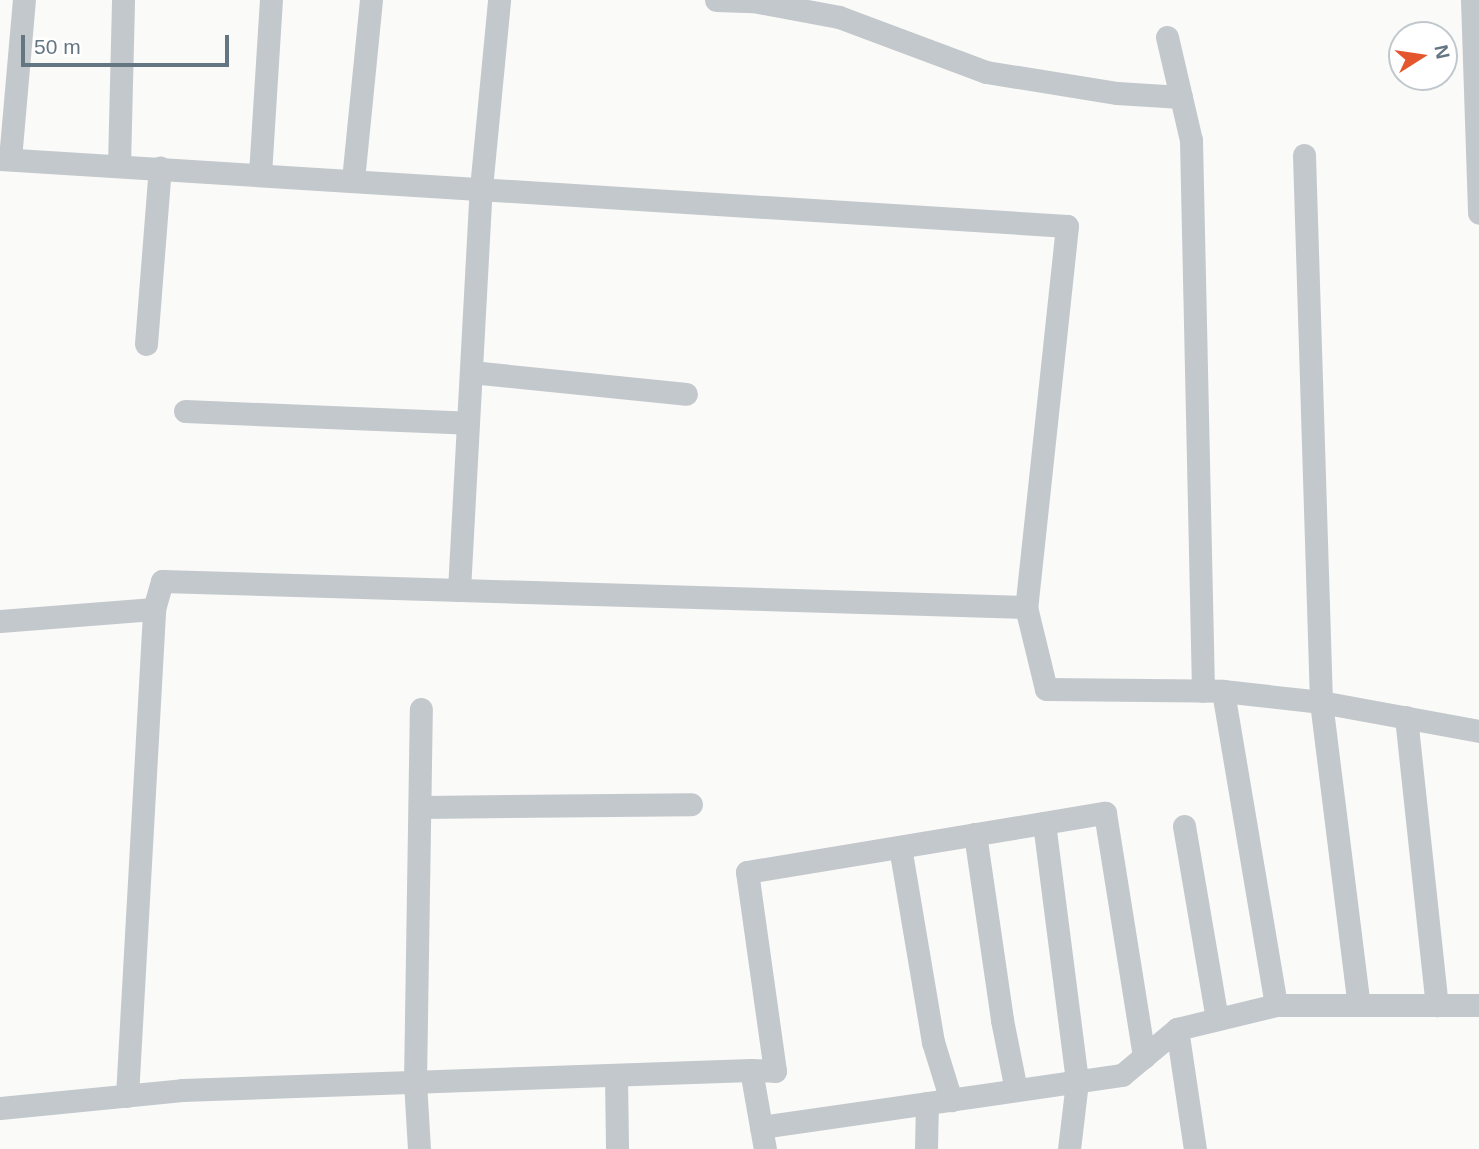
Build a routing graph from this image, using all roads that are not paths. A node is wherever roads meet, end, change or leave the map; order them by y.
1 (24, 0) edge
2 (123, 0) edge
3 (271, 0) edge
4 (371, 0) edge
5 (499, 0) edge
6 (716, 0) edge
7 (1472, 0) edge
8 (1167, 37) dead end
9 (1181, 97) junction
10 (1304, 155) dead end
11 (5, 159) edge
12 (119, 165) junction
13 (160, 168) junction
14 (260, 174) junction
15 (354, 180) junction
16 (481, 188) junction
17 (1479, 213) edge
18 (146, 344) dead end
19 (471, 372) junction
20 (686, 394) dead end
21 (185, 411) dead end
22 (468, 423) junction
23 (459, 590) junction
24 (1026, 607) junction
25 (154, 609) junction
26 (0, 621) edge
27 (1213, 691) junction
28 (1321, 702) junction
29 (421, 709) dead end
30 (1406, 717) junction
31 (1479, 731) edge
32 (691, 804) dead end
33 (420, 807) junction
34 (1044, 823) junction
35 (1184, 826) dead end
36 (975, 835) junction
37 (900, 846) junction
38 (1276, 1005) junction
39 (1359, 1005) junction
40 (1437, 1005) junction
41 (1479, 1005) edge
42 (1217, 1019) junction
43 (1177, 1029) junction
44 (1144, 1057) junction
45 (751, 1070) junction
46 (616, 1075) junction
47 (415, 1082) junction
48 (1077, 1082) junction
49 (1016, 1090) junction
50 (127, 1096) junction
51 (951, 1100) junction
52 (927, 1103) junction
53 (0, 1108) edge
54 (763, 1138) edge
55 (419, 1149) edge
56 (617, 1149) edge
57 (926, 1149) edge
58 (1069, 1149) edge
59 (1195, 1149) edge

1 - 11 street
2 - 12 street
3 - 14 street
4 - 15 street
5 - 16 street
6 - 9 street
7 - 17 street
8 - 9 street
9 - 27 street
10 - 28 street
11 - 12 street
12 - 13 street
13 - 14 street
13 - 18 street
14 - 15 street
15 - 16 street
16 - 19 street
16 - 24 street
19 - 20 street
19 - 22 street
21 - 22 street
22 - 23 street
23 - 24 street
23 - 25 street
24 - 27 street
25 - 26 street
25 - 50 street
27 - 28 street
27 - 38 street
28 - 30 street
28 - 39 street
29 - 33 street
30 - 31 street
30 - 40 street
32 - 33 street
33 - 47 street
34 - 36 street
34 - 44 street
34 - 48 street
35 - 42 street
36 - 37 street
36 - 49 street
37 - 45 street
37 - 51 street
38 - 39 street
38 - 42 street
39 - 40 street
40 - 41 street
42 - 43 street
43 - 44 street
43 - 59 street
44 - 48 street
45 - 46 street
45 - 54 street
46 - 47 street
46 - 56 street
47 - 50 street
47 - 55 street
48 - 49 street
48 - 58 street
49 - 51 street
50 - 53 street
51 - 52 street
52 - 54 street
52 - 57 street

